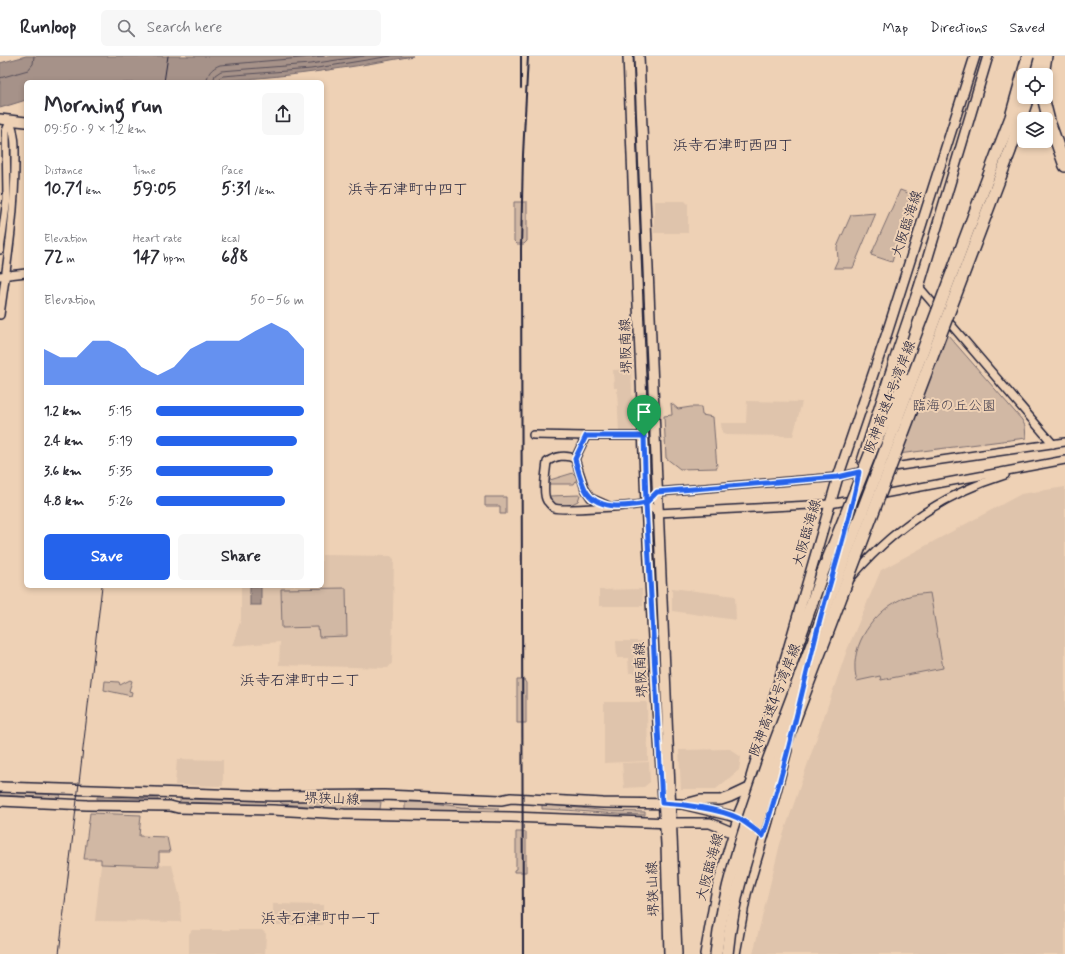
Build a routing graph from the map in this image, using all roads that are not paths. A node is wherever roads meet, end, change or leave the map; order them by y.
1 (628, 56) edge
2 (639, 56) edge
3 (975, 56) edge
4 (988, 56) edge
5 (1028, 56) edge
6 (1038, 56) edge
7 (1046, 56) edge
8 (1035, 68) edge
9 (1044, 68) edge
10 (1026, 104) edge
11 (1045, 104) edge
12 (0, 120) edge
13 (10, 121) junction
14 (24, 122) edge
15 (1065, 166) edge
16 (972, 220) junction
17 (0, 250) edge
18 (24, 273) edge
19 (3, 275) edge
20 (919, 287) junction
21 (0, 315) edge
22 (532, 435) dead end
23 (586, 436) junction
24 (644, 436) junction
25 (1065, 442) edge
26 (1053, 444) junction
27 (575, 459) junction
28 (1065, 460) edge
29 (1046, 463) junction
30 (859, 472) junction
31 (838, 477) junction
32 (657, 492) junction
33 (854, 500) junction
34 (646, 503) junction
35 (830, 504) junction
36 (609, 506) junction
37 (658, 513) junction
38 (822, 614) junction
39 (0, 787) edge
40 (747, 788) junction
41 (0, 801) edge
42 (667, 803) junction
43 (682, 804) junction
44 (738, 818) junction
45 (668, 823) junction
46 (734, 833) junction
47 (763, 836) junction
48 (669, 954) edge
49 (677, 954) edge
50 (704, 954) edge
51 (716, 954) edge
52 (727, 954) edge
53 (735, 954) edge

1 - 24 main road, 堺阪南線
2 - 32 main road, 堺阪南線
3 - 31 main road, 大阪臨海線
4 - 20 main road, 大阪臨海線
5 - 16 highway, 阪神高速4号湾岸線, bridge
6 - 8 highway
7 - 9 highway
10 - 52 highway, 阪神高速4号湾岸線, bridge
11 - 15 highway
12 - 13 main road
13 - 14 main road
13 - 17 street
13 - 19 street
16 - 44 highway, bridge
16 - 51 highway, 阪神高速4号湾岸線, bridge
18 - 19 street
19 - 21 street
20 - 26 street
20 - 30 main road, 大阪臨海線
22 - 23 street
23 - 24 street
23 - 27 street
24 - 34 main road, 堺阪南線
25 - 26 street
26 - 30 street
27 - 36 street
27 - 36 street
28 - 29 street
29 - 33 street
29 - 38 street
30 - 31 street
30 - 33 main road, 大阪臨海線
31 - 32 street
31 - 35 main road, 大阪臨海線
32 - 34 street
32 - 37 main road, 堺阪南線
33 - 35 street
33 - 38 main road, 大阪臨海線
34 - 36 street
34 - 37 street
34 - 42 main road, 堺阪南線
35 - 37 street
35 - 40 main road, 大阪臨海線
37 - 42 main road, 堺阪南線
38 - 47 main road, 大阪臨海線
39 - 42 main road, 堺狭山線
40 - 43 main road
40 - 44 main road, 大阪臨海線
41 - 45 main road, 堺狭山線
42 - 43 main road, 堺狭山線
42 - 45 main road, 堺狭山線
43 - 44 main road, 堺狭山線
44 - 46 main road, 大阪臨海線
44 - 47 main road, 堺狭山線
45 - 46 main road, 堺狭山線
45 - 48 main road, 堺狭山線
45 - 49 main road, 堺狭山線
46 - 47 main road, 堺狭山線
46 - 50 main road, 大阪臨海線
47 - 53 main road, 大阪臨海線

